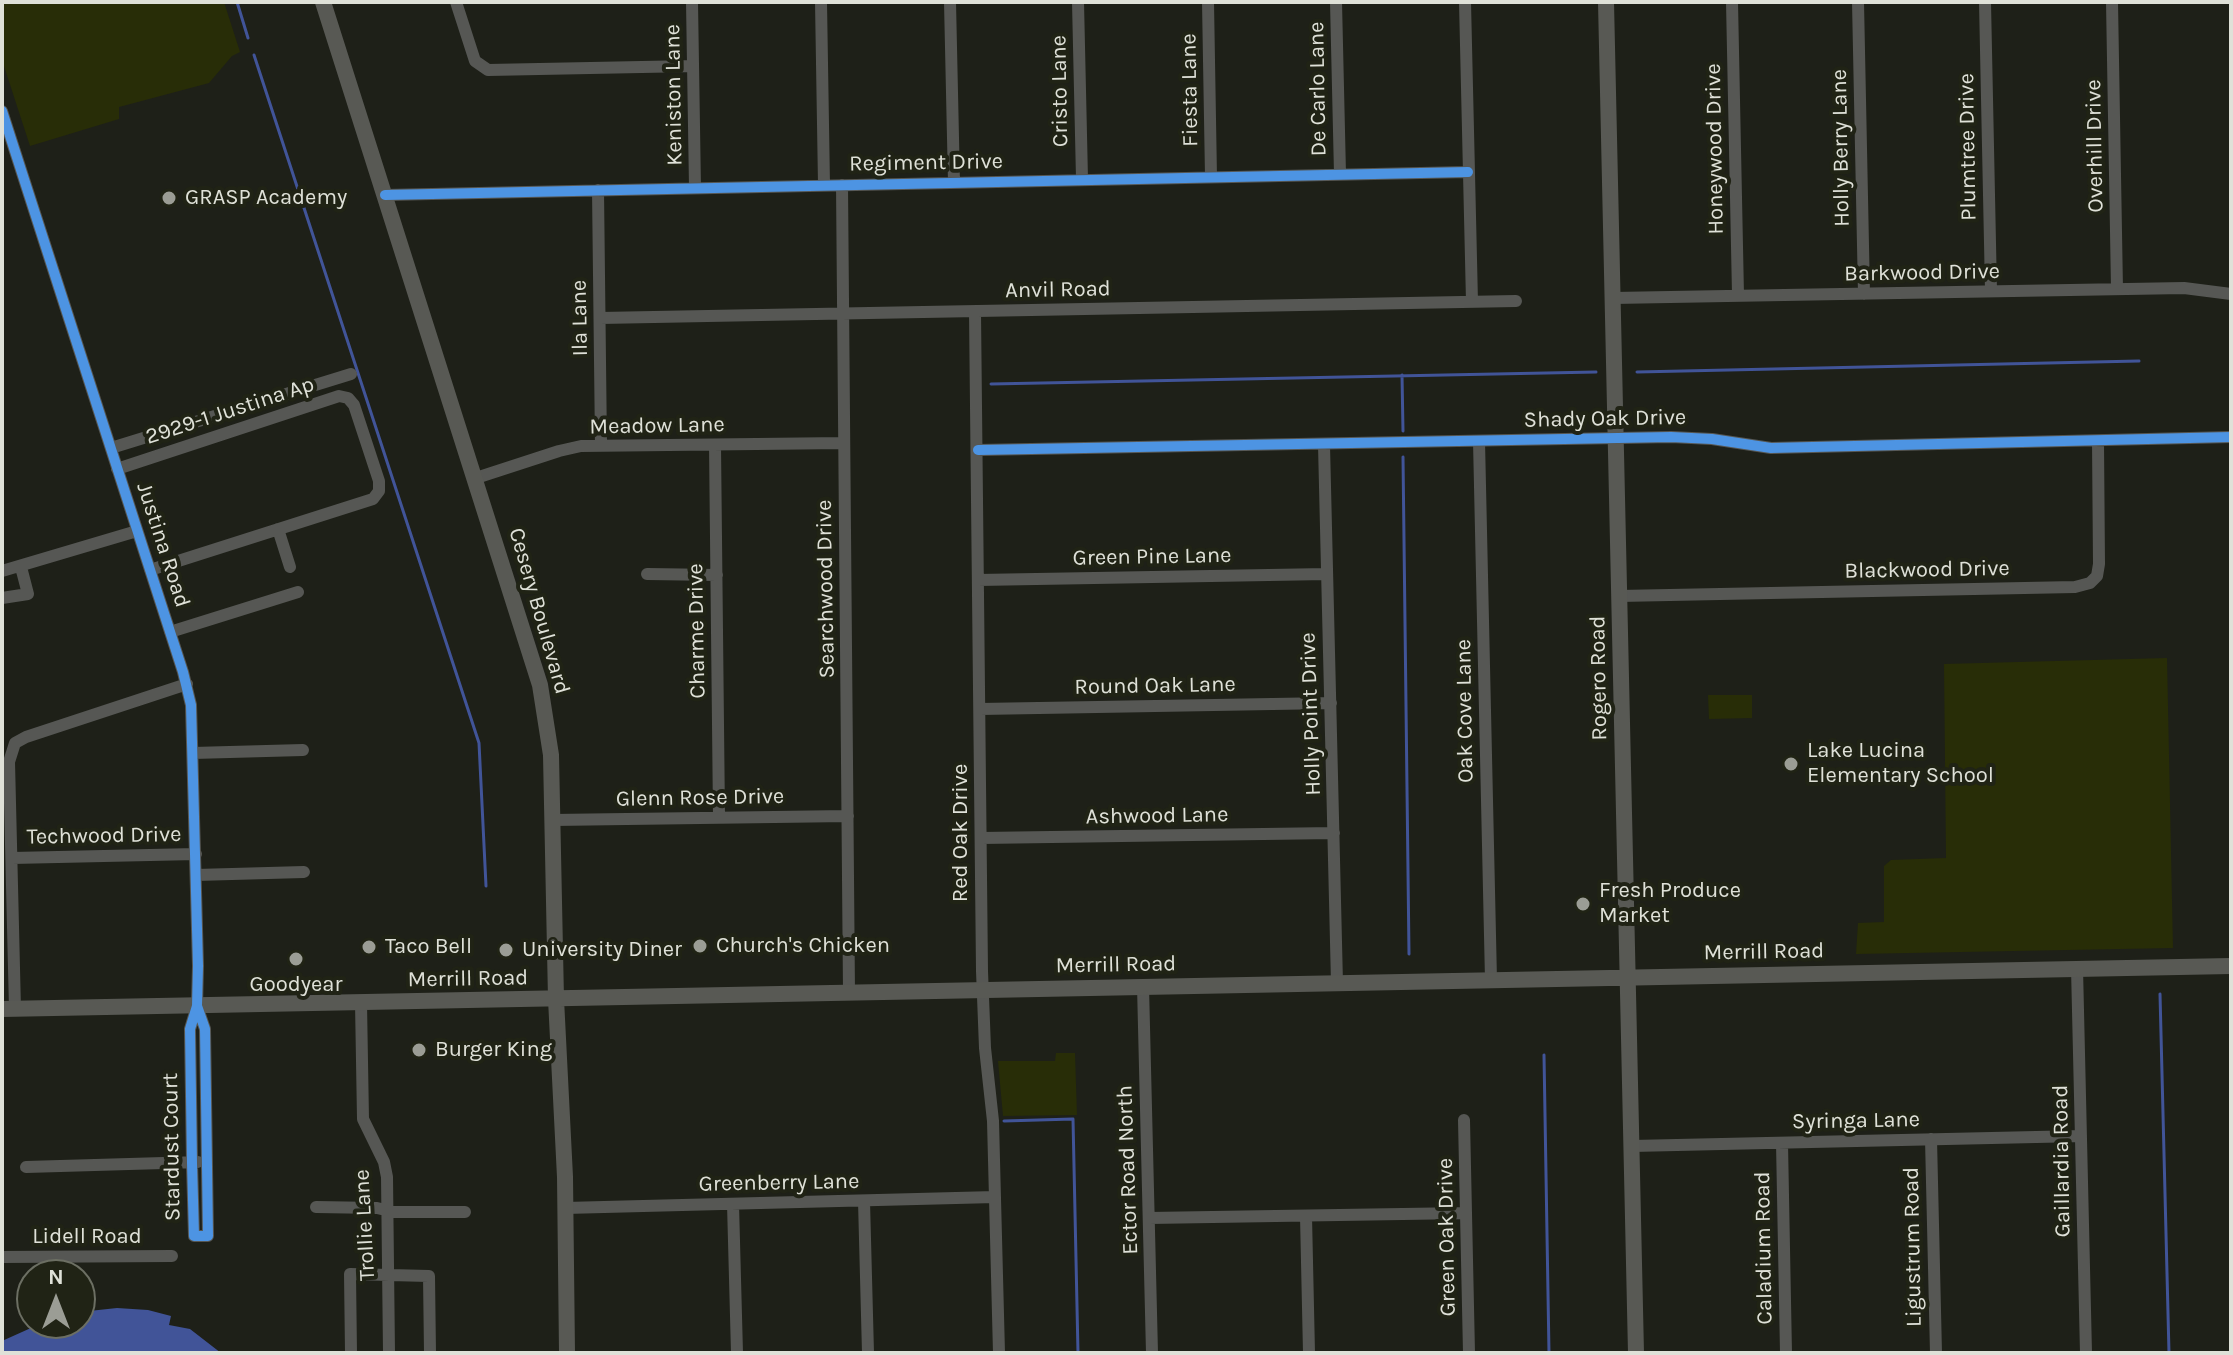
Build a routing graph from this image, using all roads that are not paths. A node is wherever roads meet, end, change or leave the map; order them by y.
1 (323, 2) edge
2 (456, 2) edge
3 (692, 2) edge
4 (821, 2) edge
5 (950, 2) edge
6 (1078, 2) edge
7 (1208, 2) edge
8 (1336, 2) edge
9 (1465, 2) edge
10 (1606, 2) edge
11 (1732, 2) edge
12 (1858, 2) edge
13 (1985, 2) edge
14 (2112, 2) edge
15 (693, 66) junction
16 (2, 111) edge
17 (1468, 172) junction
18 (1340, 174) junction
19 (1211, 177) junction
20 (1082, 179) junction
21 (954, 183) junction
22 (824, 185) junction
23 (842, 185) junction
24 (695, 188) junction
25 (598, 190) junction
26 (385, 195) junction
27 (2117, 289) junction
28 (1991, 291) junction
29 (1864, 294) junction
30 (2231, 294) edge
31 (1738, 295) junction
32 (1613, 298) junction
33 (1516, 301) dead end
34 (1472, 302) junction
35 (975, 312) junction
36 (843, 314) junction
37 (600, 318) junction
38 (351, 374) dead end
39 (2231, 437) edge
40 (1616, 439) junction
41 (1479, 441) junction
42 (2098, 442) junction
43 (844, 443) junction
44 (715, 445) junction
45 (1324, 445) junction
46 (601, 446) junction
47 (111, 448) junction
48 (978, 450) junction
49 (117, 469) junction
50 (476, 478) junction
51 (278, 529) junction
52 (137, 531) junction
53 (21, 567) junction
54 (290, 567) dead end
55 (150, 570) junction
56 (2, 571) edge
57 (647, 574) dead end
58 (1327, 574) junction
59 (717, 575) junction
60 (978, 580) junction
61 (298, 592) dead end
62 (1619, 596) junction
63 (2, 598) edge
64 (170, 632) junction
65 (187, 684) junction
66 (1331, 703) junction
67 (980, 709) junction
68 (303, 750) dead end
69 (193, 753) junction
70 (848, 816) junction
71 (719, 817) junction
72 (553, 820) junction
73 (1334, 833) junction
74 (981, 838) junction
75 (196, 854) junction
76 (12, 858) junction
77 (304, 872) dead end
78 (196, 875) junction
79 (2231, 966) edge
80 (2077, 968) junction
81 (1627, 977) junction
82 (1491, 980) junction
83 (1337, 983) junction
84 (1143, 986) junction
85 (982, 990) junction
86 (849, 992) junction
87 (556, 999) junction
88 (361, 1003) junction
89 (197, 1006) junction
90 (9, 1009) edge
91 (1464, 1120) dead end
92 (2081, 1136) junction
93 (1931, 1139) junction
94 (1782, 1143) junction
95 (1632, 1146) junction
96 (207, 1162) junction
97 (192, 1163) junction
98 (26, 1167) dead end
99 (995, 1197) junction
100 (864, 1201) junction
101 (733, 1204) junction
102 (316, 1207) dead end
103 (565, 1208) junction
104 (388, 1210) junction
105 (465, 1212) dead end
106 (1466, 1213) junction
107 (1306, 1216) junction
108 (1149, 1218) junction
109 (172, 1256) dead end
110 (2, 1257) edge
111 (388, 1275) junction
112 (351, 1353) edge
113 (389, 1353) edge
114 (430, 1353) edge
115 (567, 1353) edge
116 (737, 1353) edge
117 (868, 1353) edge
118 (999, 1353) edge
119 (1152, 1353) edge
120 (1309, 1353) edge
121 (1469, 1353) edge
122 (1636, 1353) edge
123 (1786, 1353) edge
124 (1936, 1353) edge
125 (2086, 1353) edge

1 - 26 main road, Cesery Boulevard
2 - 15 street
3 - 15 street, Keniston Lane
4 - 22 street
5 - 21 street
6 - 20 street, Cristo Lane
7 - 19 street, Fiesta Lane
8 - 18 street, De Carlo Lane
9 - 17 street
10 - 32 main road, Rogero Road
11 - 31 street, Honeywood Drive
12 - 29 street, Holly Berry Lane
13 - 28 street, Plumtree Drive
14 - 27 street, Overhill Drive
15 - 24 street, Keniston Lane
16 - 47 street, Justina Road
17 - 18 street, Regiment Drive
17 - 34 street
18 - 19 street, Regiment Drive
19 - 20 street, Regiment Drive
20 - 21 street, Regiment Drive
21 - 23 street, Regiment Drive
22 - 23 street, Regiment Drive
22 - 24 street, Regiment Drive
23 - 36 street, Searchwood Drive
24 - 25 street, Regiment Drive
25 - 26 street, Regiment Drive
25 - 37 street, Ila Lane
26 - 50 main road, Cesery Boulevard
27 - 28 street, Barkwood Drive
27 - 30 street, Barkwood Drive
28 - 29 street, Barkwood Drive
29 - 31 street, Barkwood Drive
31 - 32 street, Barkwood Drive
32 - 40 main road, Rogero Road
33 - 34 street, Anvil Road
34 - 35 street, Anvil Road
35 - 36 street, Anvil Road
35 - 48 street, Red Oak Drive
36 - 37 street, Anvil Road
36 - 43 street, Searchwood Drive
37 - 46 street, Ila Lane
38 - 47 street
39 - 42 street, Shady Oak Drive
40 - 41 street, Shady Oak Drive
40 - 42 street, Shady Oak Drive
40 - 62 main road, Rogero Road
41 - 45 street, Shady Oak Drive
41 - 82 street, Oak Cove Lane
42 - 62 street, Blackwood Drive
43 - 44 street, Meadow Lane
43 - 70 street, Searchwood Drive
44 - 46 street, Meadow Lane
44 - 59 street, Charme Drive
45 - 48 street, Shady Oak Drive
45 - 58 street, Holly Point Drive
46 - 50 street, Meadow Lane
47 - 49 street, Justina Road
48 - 60 street, Red Oak Drive
49 - 51 street, 2929-1 Justina Ap
49 - 52 street, Justina Road
50 - 72 main road, Cesery Boulevard
51 - 54 street
51 - 55 street, 2929-1 Justina Ap
52 - 53 street
52 - 55 street, Justina Road
53 - 56 street
53 - 63 street
55 - 64 street, Justina Road
57 - 59 street
58 - 60 street, Green Pine Lane
58 - 66 street, Holly Point Drive
59 - 71 street, Charme Drive
60 - 67 street, Red Oak Drive
61 - 64 street
62 - 81 main road, Rogero Road
64 - 65 street, Justina Road
65 - 69 street, Justina Road
65 - 76 street
66 - 67 street, Round Oak Lane
66 - 73 street, Holly Point Drive
67 - 74 street, Red Oak Drive
68 - 69 street
69 - 75 street, Justina Road
70 - 71 street, Glenn Rose Drive
70 - 86 street, Searchwood Drive
71 - 72 street, Glenn Rose Drive
72 - 87 main road, Cesery Boulevard
73 - 74 street, Ashwood Lane
73 - 83 street, Holly Point Drive
74 - 85 street, Red Oak Drive
75 - 76 street, Techwood Drive
75 - 78 street, Justina Road
76 - 90 street
77 - 78 street, Techwood Drive
78 - 89 street, Justina Road
79 - 80 main road, Merrill Road
80 - 81 main road, Merrill Road
80 - 92 street, Gaillardia Road
81 - 82 main road, Merrill Road
81 - 95 main road, Rogero Road
82 - 83 main road, Merrill Road
83 - 84 main road, Merrill Road
84 - 85 main road, Merrill Road
84 - 108 street, Ector Road North
85 - 86 main road, Merrill Road
85 - 99 street, Red Oak Drive
86 - 87 main road, Merrill Road
87 - 88 main road, Merrill Road
87 - 103 main road, Cesery Boulevard
88 - 89 main road, Merrill Road
88 - 104 street, Trollie Lane
89 - 90 main road, Merrill Road
89 - 96 street, Stardust Court
89 - 97 street, Stardust Court
91 - 106 street, Green Oak Drive
92 - 93 street, Syringa Lane
92 - 125 street, Gaillardia Road
93 - 94 street, Syringa Lane
93 - 124 street, Ligustrum Road
94 - 95 street, Syringa Lane
94 - 123 street, Caladium Road
95 - 122 main road, Rogero Road
96 - 97 street
96 - 97 street, Stardust Court
97 - 98 street
99 - 100 street, Greenberry Lane
99 - 118 street, Red Oak Drive
100 - 101 street, Greenberry Lane
100 - 117 street
101 - 103 street, Greenberry Lane
101 - 116 street
102 - 104 street
103 - 115 main road, Cesery Boulevard
104 - 105 street
104 - 111 street, Trollie Lane
106 - 107 street
106 - 121 street, Green Oak Drive
107 - 108 street
107 - 120 street
108 - 119 street, Ector Road North
109 - 110 street, Lidell Road
111 - 112 street
111 - 113 street, Trollie Lane
111 - 114 street

